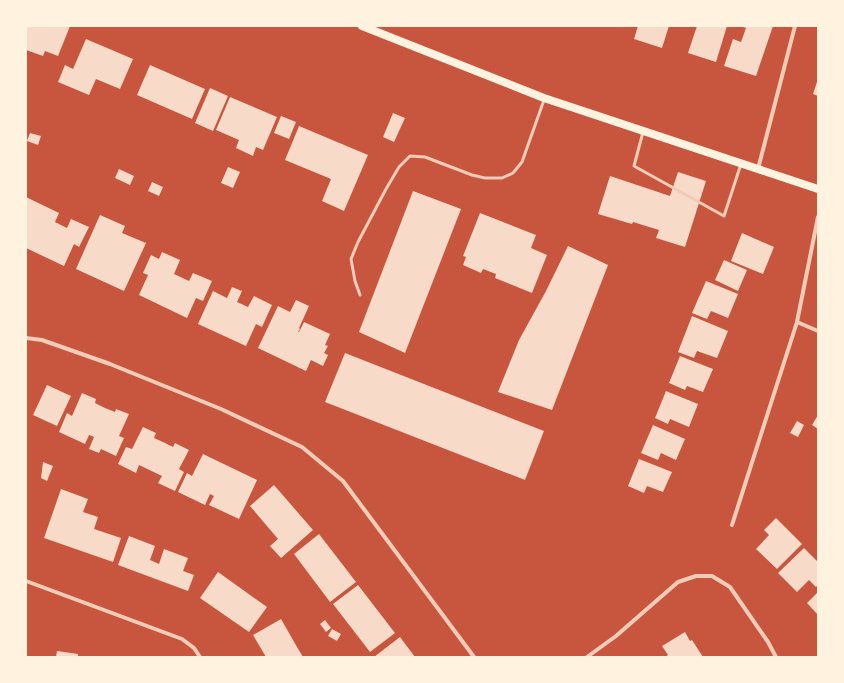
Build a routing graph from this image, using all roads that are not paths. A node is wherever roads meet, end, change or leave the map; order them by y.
1 (362, 26) edge
2 (796, 26) edge
3 (544, 98) junction
4 (643, 132) junction
5 (741, 164) junction
6 (758, 170) junction
7 (818, 189) edge
8 (818, 217) edge
9 (360, 295) dead end
10 (797, 322) junction
11 (818, 331) edge
12 (26, 338) edge
13 (732, 525) dead end
14 (26, 581) edge
15 (200, 657) edge
16 (474, 657) edge
17 (586, 657) edge
18 (776, 657) edge

1 - 3 main road
2 - 6 street
3 - 4 main road
3 - 9 lane
4 - 5 main road
4 - 5 lane
5 - 6 main road
6 - 7 main road
8 - 10 street
10 - 11 street
10 - 13 street
12 - 16 street
14 - 15 street
17 - 18 street

